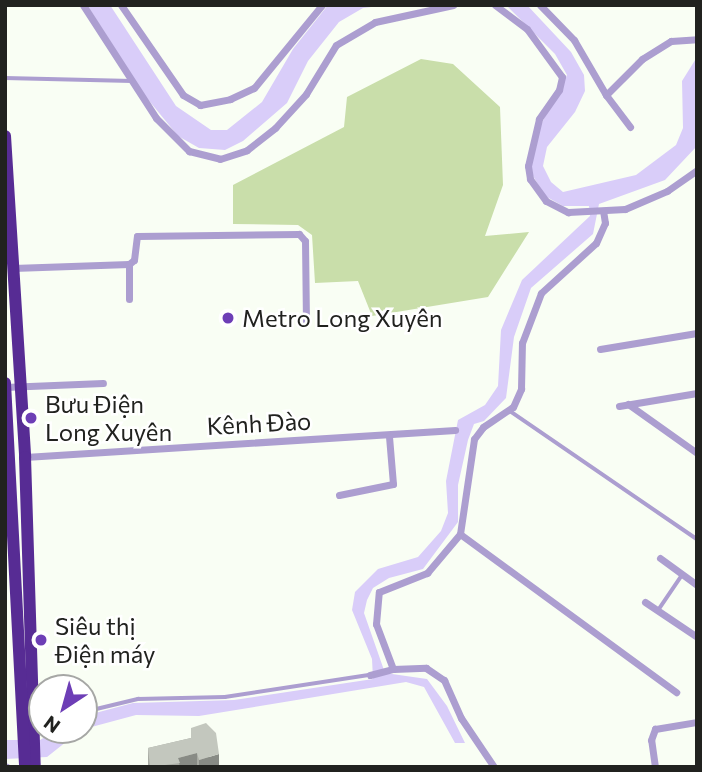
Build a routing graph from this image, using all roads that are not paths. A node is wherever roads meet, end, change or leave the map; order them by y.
1 (83, 5) edge
2 (121, 5) edge
3 (322, 5) edge
4 (453, 5) edge
5 (495, 5) edge
6 (540, 5) edge
7 (697, 38) edge
8 (5, 78) edge
9 (132, 81) junction
10 (606, 95) junction
11 (631, 127) dead end
12 (5, 136) edge
13 (697, 170) edge
14 (602, 211) junction
15 (129, 264) junction
16 (13, 268) junction
17 (129, 299) dead end
18 (306, 322) dead end
19 (697, 333) edge
20 (600, 349) dead end
21 (103, 383) dead end
22 (5, 385) edge
23 (20, 386) junction
24 (697, 393) edge
25 (628, 404) junction
26 (619, 406) dead end
27 (510, 411) junction
28 (454, 430) dead end
29 (389, 436) junction
30 (697, 453) edge
31 (24, 457) junction
32 (7, 480) edge
33 (24, 480) junction
34 (339, 495) dead end
35 (460, 534) junction
36 (697, 539) edge
37 (660, 558) dead end
38 (682, 574) junction
39 (696, 584) edge
40 (645, 602) dead end
41 (657, 611) junction
42 (697, 637) edge
43 (391, 670) junction
44 (31, 674) edge
45 (28, 675) edge
46 (370, 675) joint
47 (676, 692) dead end
48 (98, 709) edge
49 (697, 722) edge
50 (29, 744) edge
51 (34, 744) edge
52 (25, 767) edge
53 (35, 767) edge
54 (494, 767) edge
55 (655, 767) edge

1 - 9 street
2 - 3 street
4 - 9 street
5 - 14 street
6 - 10 street
7 - 10 street
8 - 9 lane
10 - 11 street
12 - 16 highway
13 - 14 street
14 - 27 street
15 - 16 street
15 - 17 street
15 - 18 street
16 - 23 highway
19 - 20 street
21 - 23 street
22 - 23 street
22 - 32 highway
23 - 31 highway
24 - 25 street
25 - 26 street
25 - 30 street
27 - 35 street
27 - 36 lane
28 - 29 street, Kênh Đào
29 - 31 street, Kênh Đào
29 - 34 street
31 - 33 highway
32 - 33 highway
32 - 45 highway
33 - 44 highway
35 - 43 street
35 - 47 street
37 - 38 street
38 - 39 street
38 - 41 lane
40 - 41 street
41 - 42 street
43 - 46 street
43 - 54 street
46 - 48 lane
49 - 55 street
50 - 52 highway
51 - 53 highway

